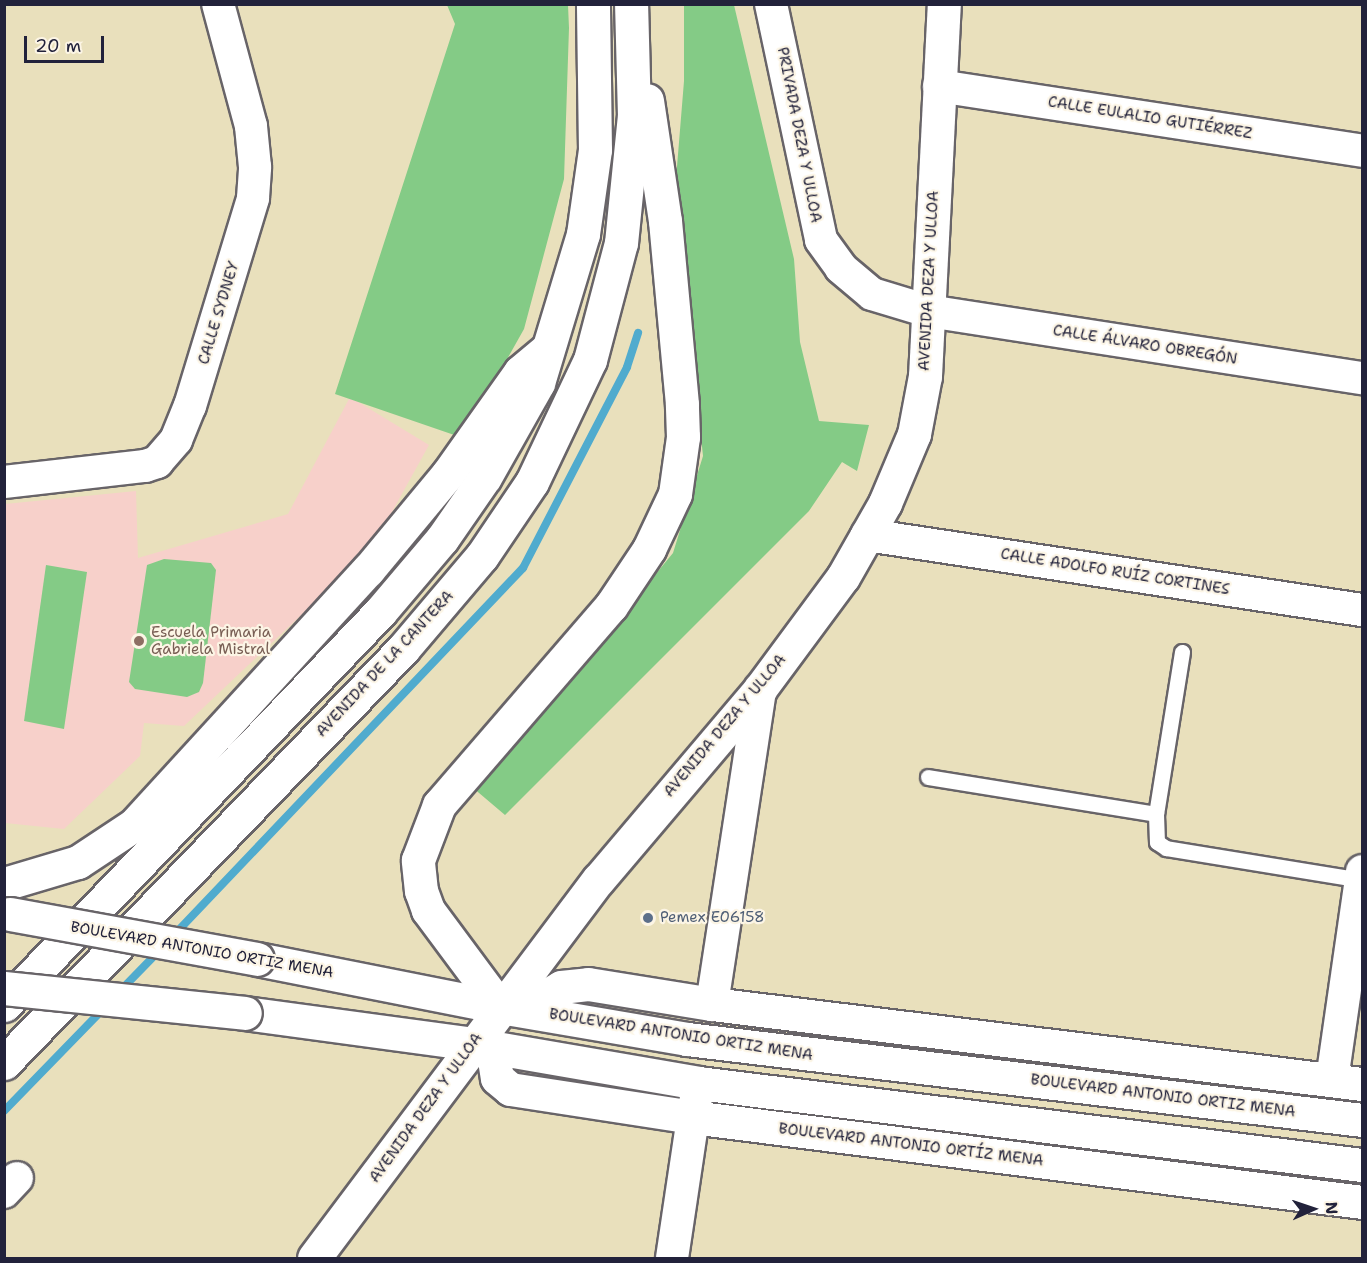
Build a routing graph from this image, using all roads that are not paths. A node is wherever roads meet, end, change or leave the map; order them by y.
1 (218, 4) edge
2 (593, 4) edge
3 (631, 4) edge
4 (771, 4) edge
5 (944, 4) edge
6 (634, 41) junction
7 (939, 86) junction
8 (1362, 151) edge
9 (928, 311) junction
10 (552, 345) junction
11 (1362, 378) edge
12 (4, 482) edge
13 (867, 535) junction
14 (1362, 610) edge
15 (1182, 652) dead end
16 (760, 689) junction
17 (928, 777) dead end
18 (1156, 814) junction
19 (1362, 876) edge
20 (6, 904) edge
21 (4, 988) edge
22 (712, 1004) junction
23 (4, 1005) edge
24 (511, 1009) junction
25 (483, 1046) junction
26 (1109, 1052) junction
27 (4, 1063) edge
28 (1347, 1082) edge
29 (698, 1083) junction
30 (1104, 1088) junction
31 (692, 1117) junction
32 (1362, 1120) edge
33 (1362, 1166) edge
34 (1362, 1202) edge
35 (314, 1258) edge
36 (672, 1258) edge

1 - 12 street, CALLE SYDNEY
2 - 10 main road
3 - 6 main road, AVENIDA DE LA CANTERA
4 - 9 street, PRIVADA DEZA Y ULLOA
5 - 7 main road, AVENIDA DEZA Y ULLOA
6 - 24 main road
6 - 27 main road, AVENIDA DE LA CANTERA
7 - 8 street, CALLE EULALIO GUTIÉRREZ
7 - 9 main road, AVENIDA DEZA Y ULLOA
9 - 11 street, CALLE ÁLVARO OBREGÓN
9 - 13 main road, AVENIDA DEZA Y ULLOA
10 - 20 main road
10 - 23 main road
13 - 14 street, CALLE ADOLFO RUÍZ CORTINES
13 - 16 main road, AVENIDA DEZA Y ULLOA
15 - 18 lane
16 - 22 street
16 - 24 main road, AVENIDA DEZA Y ULLOA
17 - 18 lane
18 - 19 lane
19 - 28 street
20 - 24 main road, BOULEVARD ANTONIO ORTIZ MENA, bridge
21 - 25 main road, bridge
22 - 24 main road
22 - 26 main road
24 - 25 main road, AVENIDA DEZA Y ULLOA
24 - 30 main road, BOULEVARD ANTONIO ORTIZ MENA
25 - 29 main road
25 - 31 main road, BOULEVARD ANTONIO ORTÍZ MENA
25 - 35 main road, AVENIDA DEZA Y ULLOA
26 - 28 main road
26 - 30 main road
29 - 31 street
29 - 33 main road
30 - 32 main road, BOULEVARD ANTONIO ORTIZ MENA
31 - 34 main road, BOULEVARD ANTONIO ORTÍZ MENA
31 - 36 street

